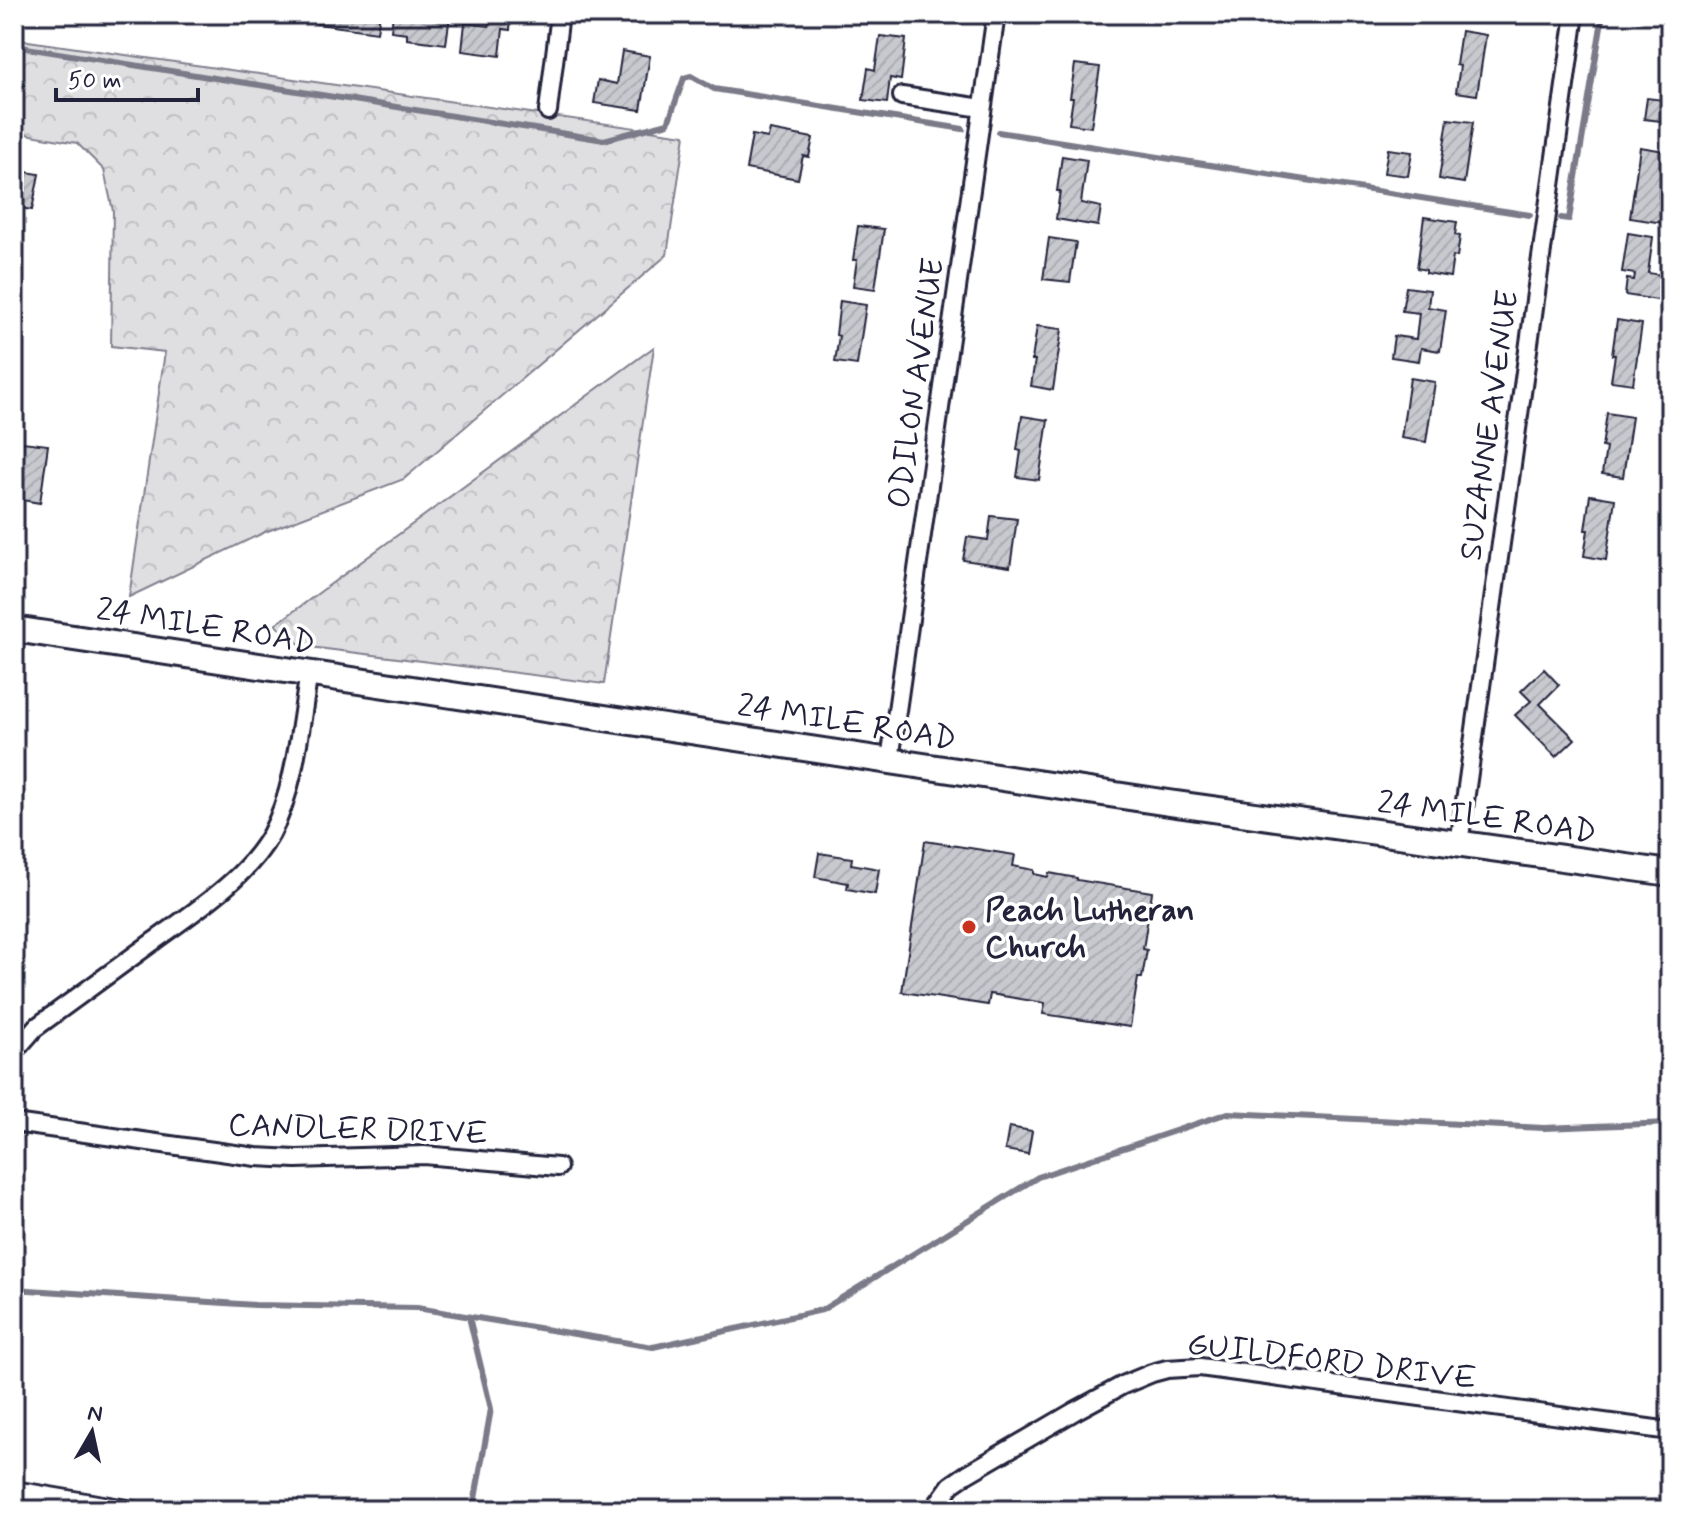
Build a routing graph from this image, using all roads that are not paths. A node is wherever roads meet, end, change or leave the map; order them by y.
1 (560, 14) edge
2 (996, 14) edge
3 (1575, 14) edge
4 (902, 96) dead end
5 (982, 108) junction
6 (548, 111) dead end
7 (14, 629) edge
8 (309, 673) junction
9 (890, 760) junction
10 (1459, 844) junction
11 (1670, 873) edge
12 (14, 1052) edge
13 (14, 1123) edge
14 (558, 1167) dead end
15 (1670, 1431) edge
16 (14, 1490) edge
17 (133, 1510) edge
18 (933, 1510) edge

1 - 6 street
2 - 5 street, ODILON AVENUE
3 - 10 street, SUZANNE AVENUE
4 - 5 street
5 - 9 street, ODILON AVENUE
7 - 8 street, 24 MILE ROAD
8 - 9 street, 24 MILE ROAD
8 - 12 street
9 - 10 street, 24 MILE ROAD
10 - 11 street, 24 MILE ROAD
13 - 14 street, CANDLER DRIVE
15 - 18 street, GUILDFORD DRIVE
16 - 17 street

